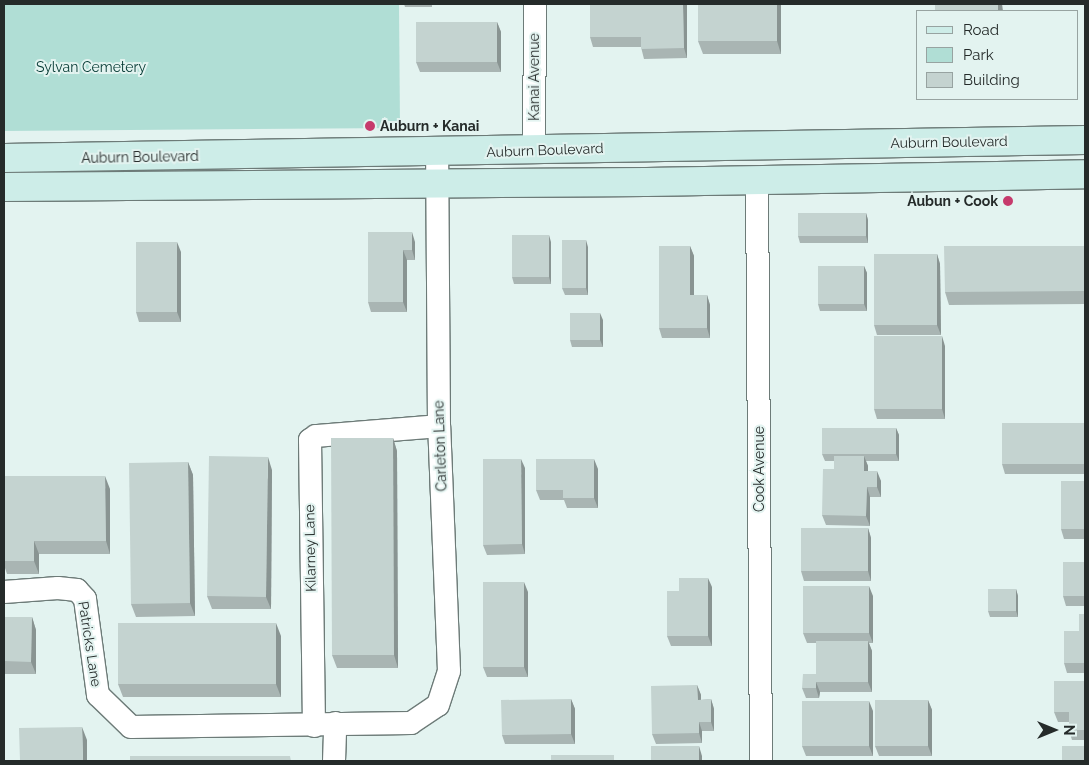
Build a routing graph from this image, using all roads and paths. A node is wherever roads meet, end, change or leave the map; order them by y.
1 (535, 4) edge
2 (1085, 140) edge
3 (953, 141) junction
4 (534, 149) junction
5 (437, 153) junction
6 (97, 157) junction
7 (4, 158) edge
8 (4, 171) edge
9 (1085, 174) edge
10 (757, 178) junction
11 (437, 184) junction
12 (187, 186) junction
13 (4, 187) edge
14 (439, 426) junction
15 (4, 592) edge
16 (411, 723) joint
17 (324, 725) junction
18 (334, 761) edge
19 (761, 761) edge

1 - 4 street, Kanai Avenue
2 - 3 main road, Auburn Boulevard
3 - 4 main road, Auburn Boulevard
3 - 10 main road
4 - 5 main road, Auburn Boulevard
5 - 6 main road, Auburn Boulevard
5 - 11 street, Carleton Lane
6 - 7 main road, Auburn Boulevard
6 - 8 main road
6 - 12 main road
9 - 10 main road, Auburn Boulevard
10 - 11 main road, Auburn Boulevard
10 - 19 street, Cook Avenue
11 - 12 main road, Auburn Boulevard
11 - 14 street, Carleton Lane
12 - 13 main road, Auburn Boulevard
14 - 16 street, Carleton Lane
14 - 17 street, Kilarney Lane
15 - 17 street, Patricks Lane
16 - 17 street, Patricks Lane
17 - 18 street, Kilarney Lane

